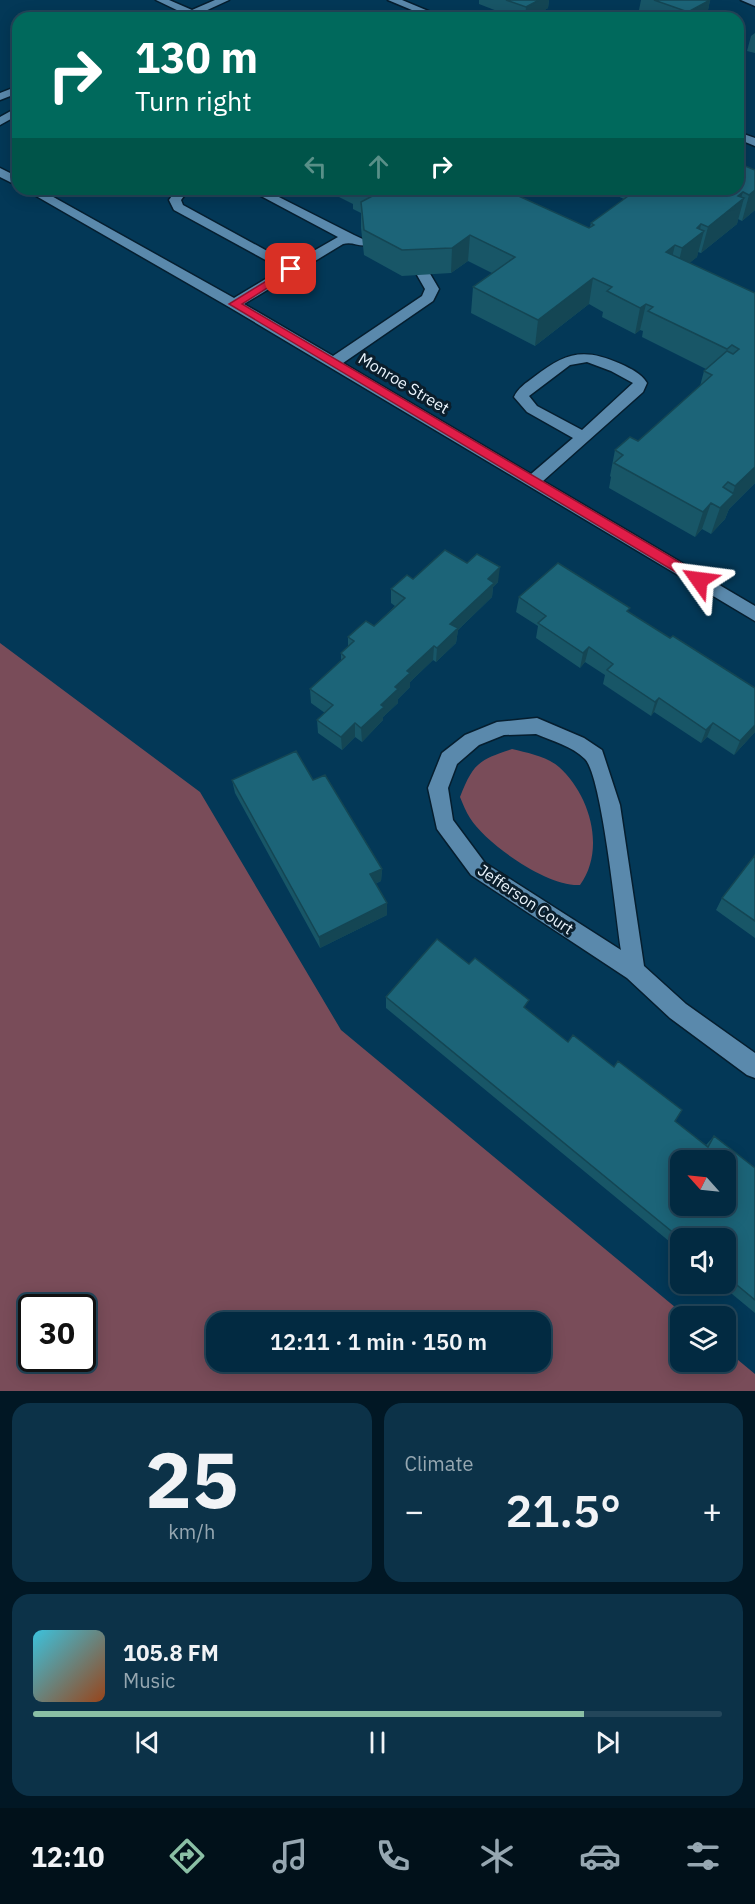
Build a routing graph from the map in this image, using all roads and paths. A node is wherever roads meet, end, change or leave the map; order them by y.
1 (161, 0) edge
2 (224, 0) edge
3 (393, 0) edge
4 (746, 0) edge
5 (755, 3) edge
6 (180, 12) edge
7 (196, 12) edge
8 (424, 12) edge
9 (41, 195) edge
10 (179, 195) edge
11 (266, 195) edge
12 (291, 269) junction
13 (424, 275) edge
14 (234, 304) junction
15 (334, 362) junction
16 (583, 437) junction
17 (533, 481) junction
18 (755, 614) edge
19 (634, 971) junction
20 (755, 1067) edge

1 - 6 street
2 - 7 street
3 - 8 street
4 - 5 street
9 - 14 street, Monroe Street
10 - 12 street
11 - 12 street
12 - 14 street
13 - 15 street
14 - 15 street, Monroe Street
15 - 17 street, Monroe Street
16 - 16 street
16 - 17 street
17 - 18 street, Monroe Street
19 - 19 street, Jefferson Court
19 - 20 street, Jefferson Court

